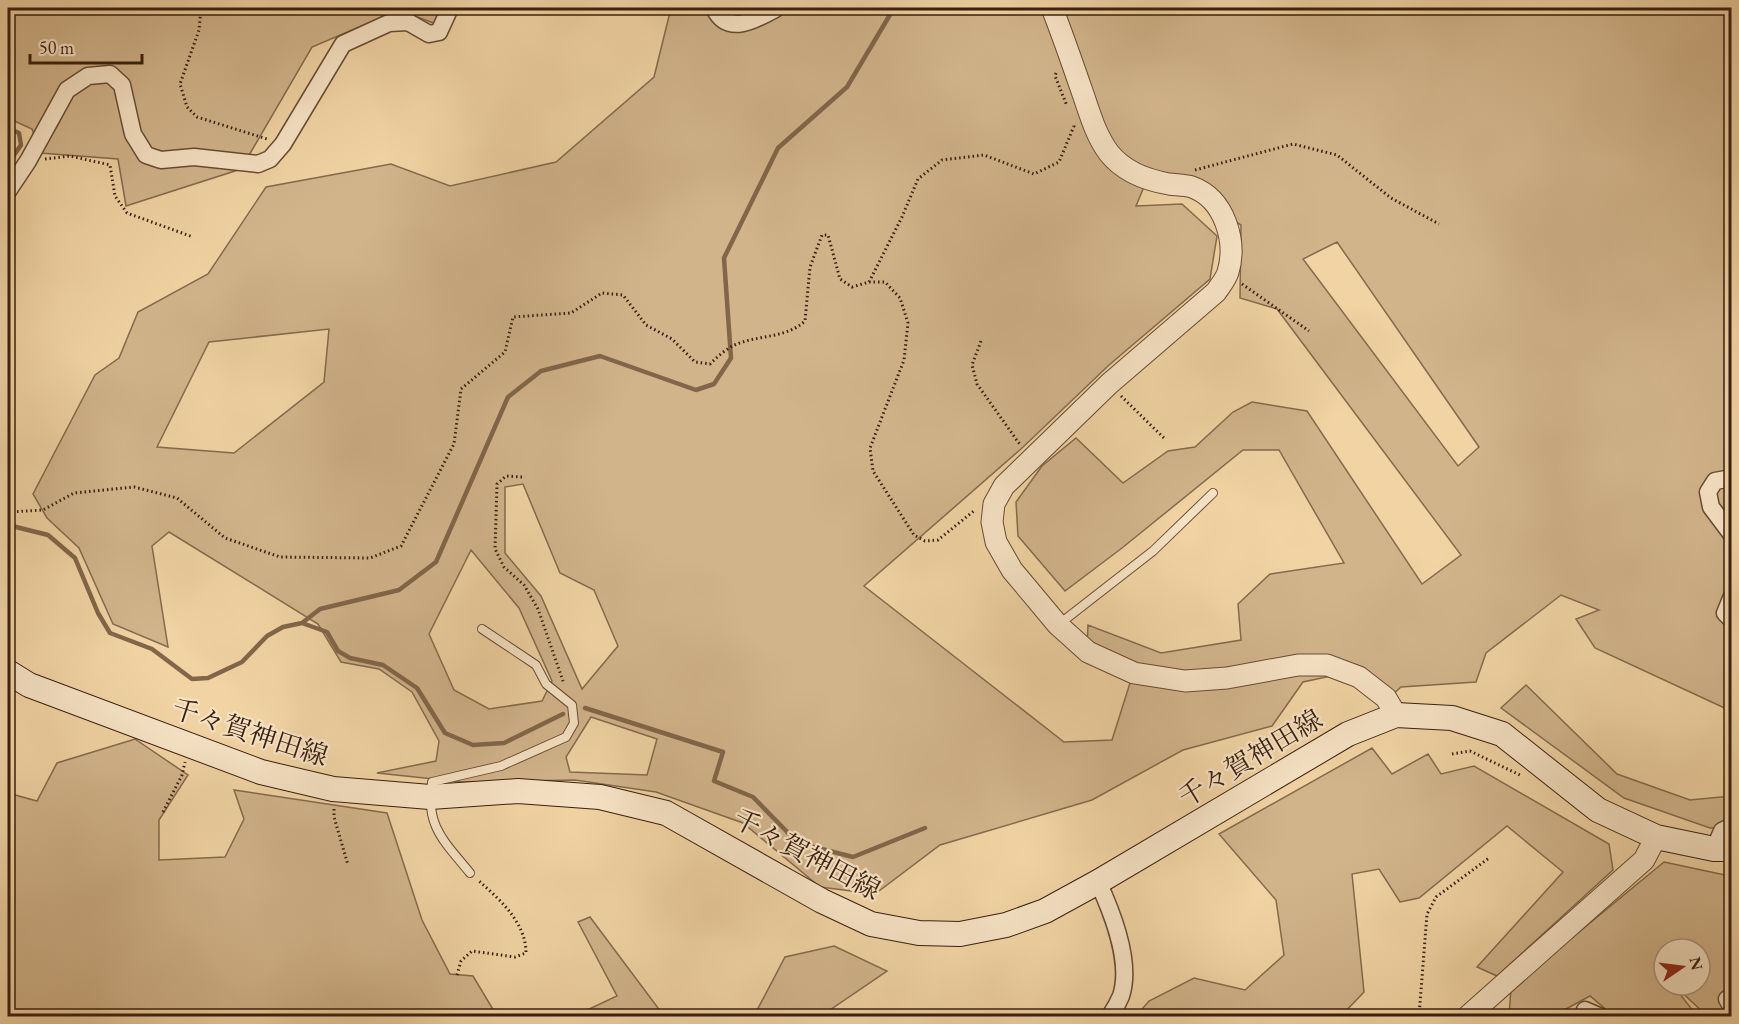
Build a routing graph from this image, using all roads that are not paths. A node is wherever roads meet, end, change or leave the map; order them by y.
1 (450, 8) edge
2 (714, 8) edge
3 (777, 8) edge
4 (1052, 8) edge
5 (8, 191) edge
6 (1731, 477) edge
7 (1213, 493) dead end
8 (1731, 535) edge
9 (1731, 596) edge
10 (1731, 620) edge
11 (1058, 625) junction
12 (482, 629) dead end
13 (8, 672) edge
14 (1396, 715) junction
15 (430, 797) junction
16 (1731, 826) edge
17 (1656, 837) junction
18 (1723, 849) edge
19 (470, 873) road end
20 (1098, 882) junction
21 (1110, 1017) edge
22 (1468, 1017) edge

1 - 5 street
2 - 3 street
4 - 11 street
6 - 8 street
7 - 11 lane
9 - 10 street
11 - 14 street
12 - 15 lane
13 - 15 main road, 千々賀神田線
14 - 17 main road, 千々賀神田線
14 - 20 main road, 千々賀神田線
15 - 19 lane
15 - 20 main road, 千々賀神田線
16 - 18 street
17 - 18 main road, 千々賀神田線
17 - 22 street
20 - 21 street

